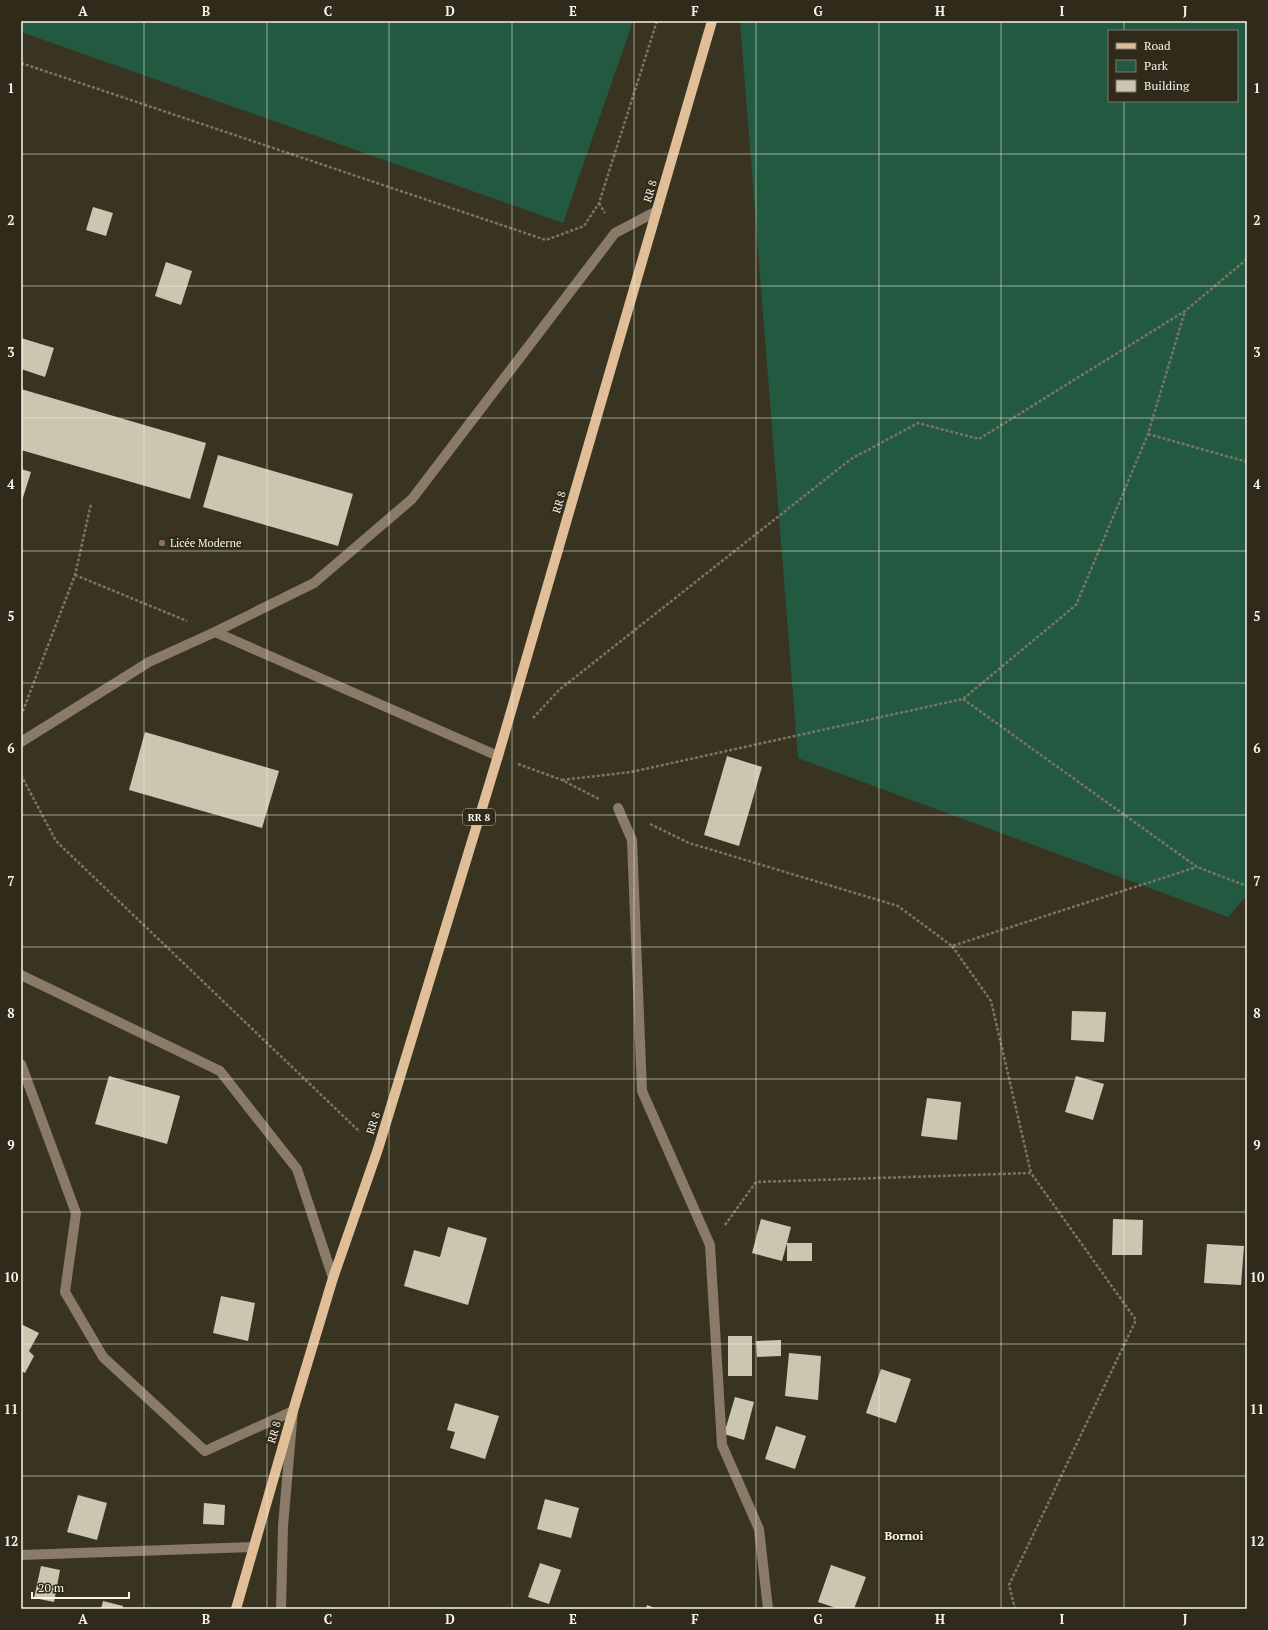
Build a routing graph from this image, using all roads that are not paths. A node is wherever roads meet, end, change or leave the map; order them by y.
1 (712, 21) edge
2 (657, 211) junction
3 (215, 632) junction
4 (21, 742) edge
5 (498, 756) junction
6 (618, 808) road end
7 (21, 975) edge
8 (21, 1064) edge
9 (333, 1278) junction
10 (292, 1411) junction
11 (253, 1547) junction
12 (21, 1555) edge
13 (236, 1609) edge
14 (281, 1609) edge
15 (768, 1609) edge

1 - 2 main road, RR 8 / RR 8
2 - 3 street
2 - 5 main road, RR 8 / RR 8
3 - 4 street
3 - 5 street
5 - 9 main road, RR 8 / RR 8
6 - 15 street
7 - 9 street
8 - 10 street
9 - 10 main road, RR 8 / RR 8
10 - 11 main road, RR 8 / RR 8
10 - 14 street
11 - 12 street
11 - 13 main road, RR 8 / RR 8

